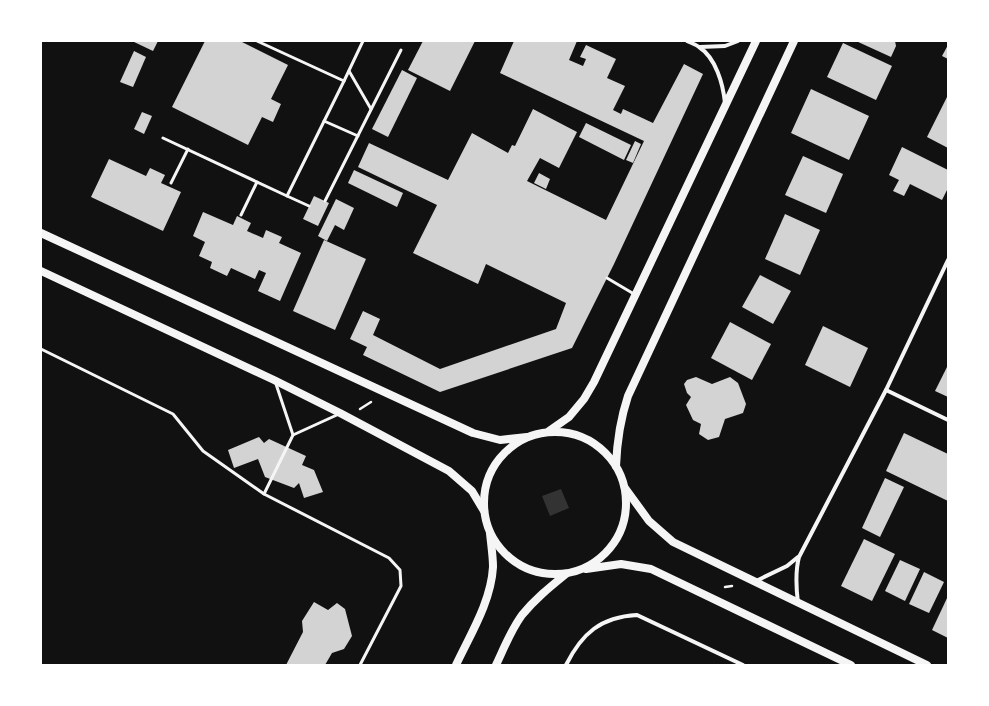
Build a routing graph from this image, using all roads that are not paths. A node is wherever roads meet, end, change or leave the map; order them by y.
1 (257, 41) edge
2 (363, 41) edge
3 (687, 41) edge
4 (738, 41) edge
5 (756, 41) edge
6 (794, 41) edge
7 (700, 47) junction
8 (401, 50) dead end
9 (349, 70) junction
10 (344, 81) junction
11 (725, 105) junction
12 (371, 109) junction
13 (324, 121) junction
14 (358, 136) junction
15 (163, 138) dead end
16 (188, 149) junction
17 (171, 182) dead end
18 (257, 182) junction
19 (286, 196) junction
20 (324, 201) dead end
21 (309, 206) dead end
22 (241, 215) dead end
23 (41, 233) edge
24 (948, 260) edge
25 (41, 271) edge
26 (606, 278) dead end
27 (636, 295) junction
28 (41, 349) edge
29 (274, 380) junction
30 (886, 390) junction
31 (340, 413) junction
32 (948, 420) edge
33 (549, 431) junction
34 (293, 435) junction
35 (527, 437) junction
36 (616, 466) junction
37 (625, 488) junction
38 (264, 494) junction
39 (484, 511) junction
40 (490, 533) junction
41 (799, 557) junction
42 (584, 569) junction
43 (566, 574) junction
44 (755, 582) junction
45 (798, 603) junction
46 (360, 665) edge
47 (456, 665) edge
48 (496, 665) edge
49 (566, 665) edge
50 (743, 665) edge
51 (851, 665) edge
52 (927, 665) edge

1 - 10 lane
2 - 9 lane
3 - 7 street
4 - 7 street
5 - 11 main road
6 - 36 main road
7 - 11 street
8 - 12 lane
9 - 10 lane
9 - 12 lane
10 - 13 lane
11 - 27 main road
12 - 14 lane
13 - 14 lane
13 - 19 lane
14 - 20 lane
15 - 16 lane
16 - 17 lane
16 - 18 lane
18 - 19 lane
18 - 22 lane
19 - 21 lane
23 - 35 main road
24 - 30 street
25 - 29 main road
26 - 27 lane
27 - 33 main road
28 - 38 lane
29 - 31 main road
29 - 34 lane
30 - 32 street
30 - 41 street
31 - 34 lane
31 - 39 main road
33 - 35 main road
33 - 36 main road
34 - 38 lane
35 - 39 main road
36 - 37 main road
37 - 42 main road
37 - 44 main road
38 - 46 lane
39 - 40 main road
40 - 43 main road
40 - 47 main road
41 - 44 street
41 - 45 street
42 - 43 main road
42 - 51 main road
43 - 48 main road
44 - 45 main road
45 - 52 main road
49 - 50 street

